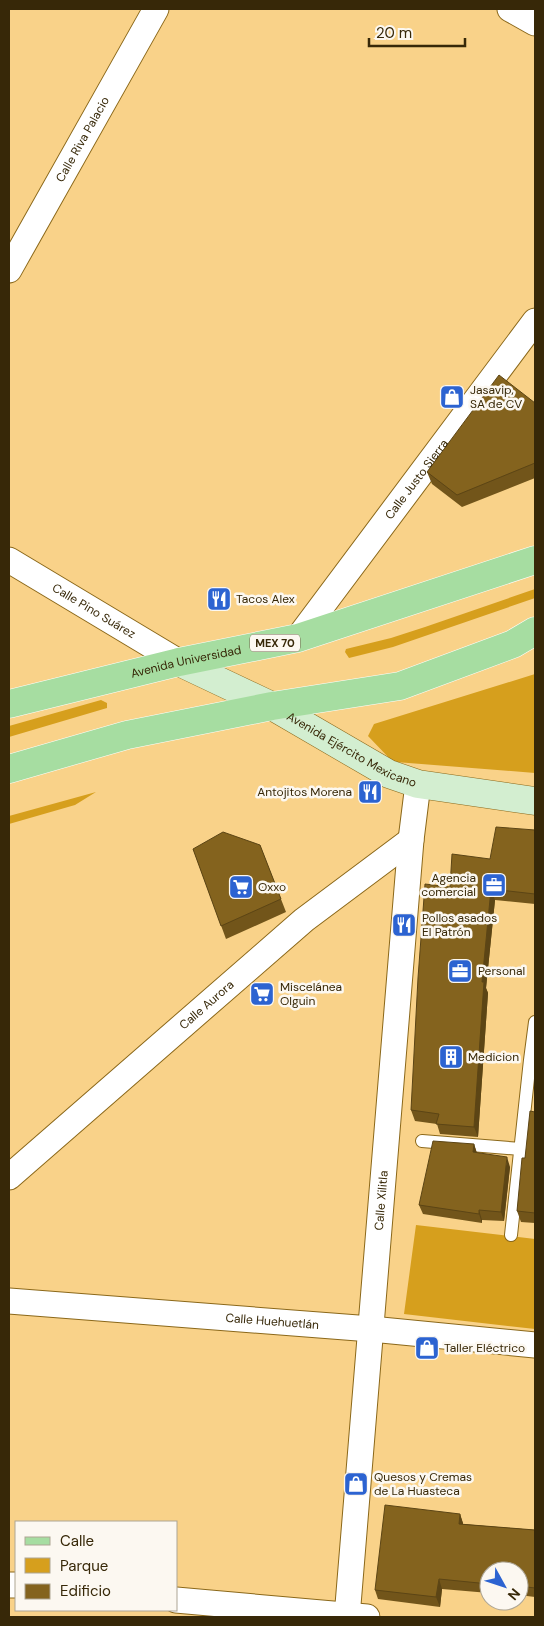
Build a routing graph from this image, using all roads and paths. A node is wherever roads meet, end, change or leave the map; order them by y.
1 (156, 9) edge
2 (510, 9) edge
3 (535, 23) edge
4 (9, 270) edge
5 (535, 321) edge
6 (9, 560) edge
7 (535, 560) edge
8 (535, 631) edge
9 (298, 638) junction
10 (179, 662) junction
11 (9, 704) edge
12 (272, 706) junction
13 (9, 769) edge
14 (418, 784) junction
15 (535, 801) edge
16 (410, 840) junction
17 (535, 1022) edge
18 (533, 1060) edge
19 (422, 1141) dead end
20 (521, 1149) junction
21 (9, 1177) edge
22 (511, 1235) dead end
23 (9, 1300) edge
24 (371, 1328) junction
25 (535, 1344) edge
26 (178, 1600) edge
27 (354, 1616) edge

1 - 4 street, Calle Riva Palacio
2 - 3 street
5 - 9 street, Calle Justo Sierra
6 - 10 street, Calle Pino Suárez
7 - 9 main road, Avenida Universidad / MEX 70
8 - 12 main road
9 - 10 main road, Avenida Universidad / MEX 70
10 - 11 main road, Avenida Universidad / MEX 70
10 - 12 main road, Avenida Ejército Mexicano
12 - 13 main road
12 - 14 main road, Avenida Ejército Mexicano
14 - 15 main road, Avenida Ejército Mexicano
14 - 16 street, Calle Xilitla
16 - 21 street, Calle Aurora
16 - 24 street, Calle Xilitla
17 - 18 lane
18 - 20 lane
19 - 20 lane
20 - 22 lane
23 - 24 street, Calle Huehuetlán
24 - 25 street, Calle Huehuetlán
24 - 27 street, Calle Xilitla
26 - 27 street

